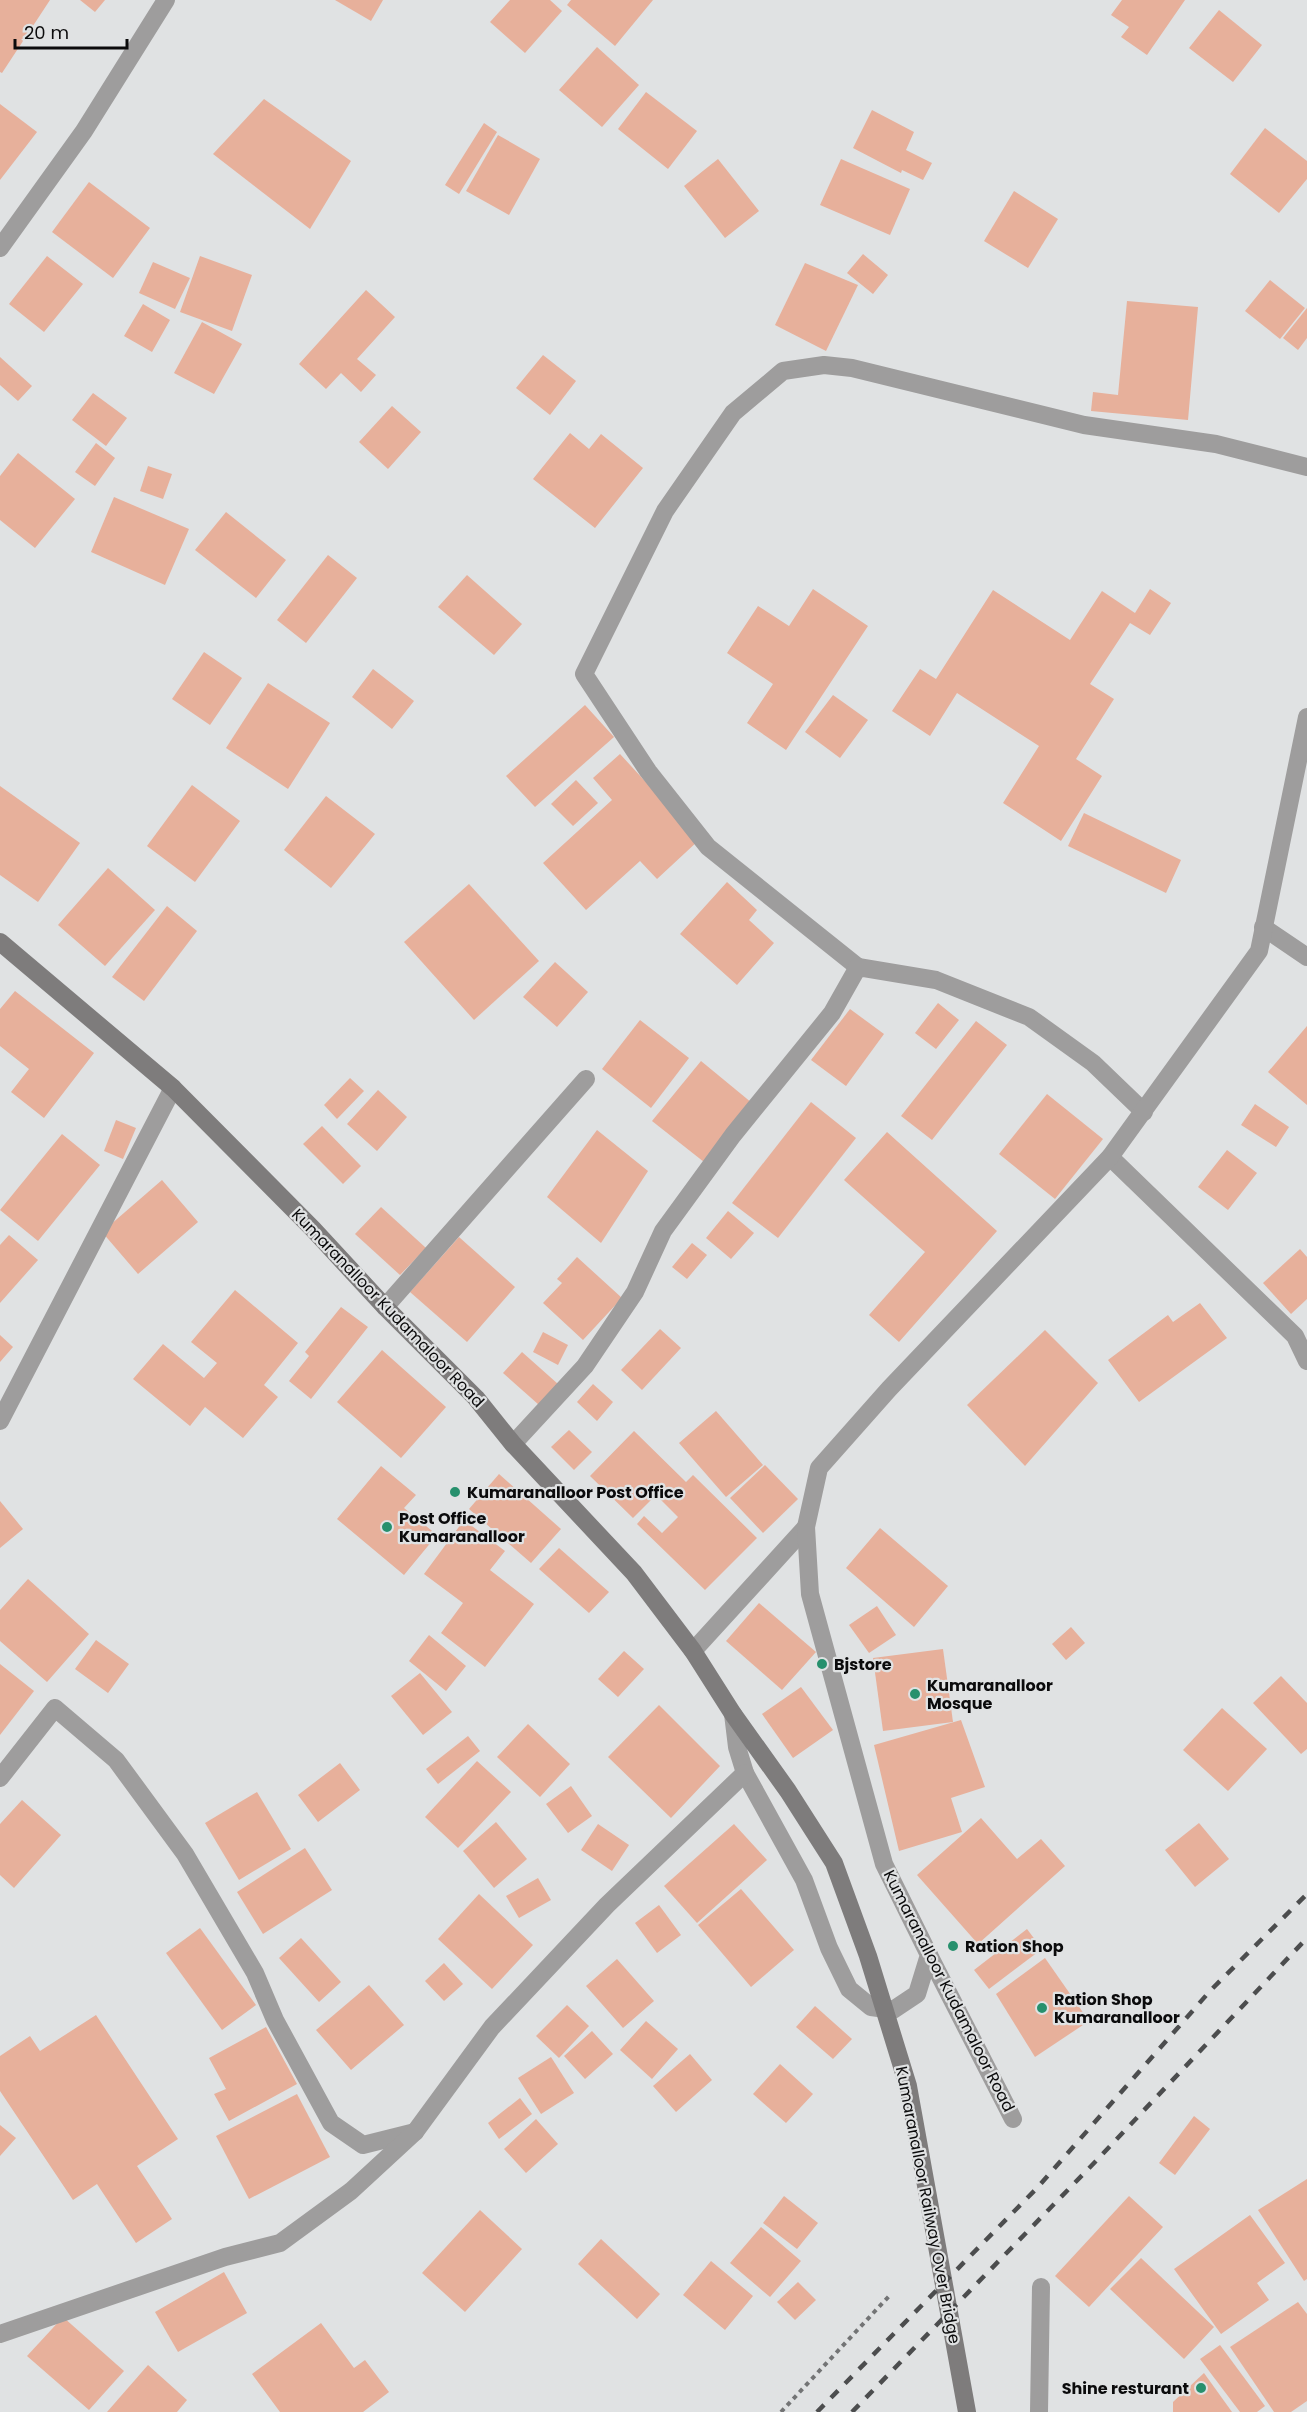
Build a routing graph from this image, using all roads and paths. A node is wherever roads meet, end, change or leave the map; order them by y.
1 (166, 0) edge
2 (0, 248) edge
3 (1307, 467) edge
4 (1307, 717) edge
5 (1263, 927) junction
6 (0, 942) edge
7 (1307, 957) edge
8 (858, 967) junction
9 (586, 1079) dead end
10 (172, 1088) junction
11 (1144, 1112) junction
12 (1110, 1157) junction
13 (385, 1306) junction
14 (1307, 1361) edge
15 (0, 1420) edge
16 (513, 1444) junction
17 (806, 1527) junction
18 (693, 1651) junction
19 (733, 1714) junction
20 (745, 1773) junction
21 (0, 1779) edge
22 (929, 1956) junction
23 (1013, 2119) dead end
24 (415, 2132) junction
25 (1041, 2287) dead end
26 (891, 2294) dead end
27 (0, 2334) edge
28 (781, 2412) edge
29 (967, 2412) edge
30 (1039, 2412) edge

1 - 2 street
3 - 8 street
4 - 5 street
5 - 7 street
5 - 11 street
6 - 10 main road, Kumaranalloor Kudamaloor Road
8 - 11 street
8 - 16 street
9 - 13 street
10 - 13 main road, Kumaranalloor Kudamaloor Road
10 - 15 street
11 - 12 street
12 - 14 street
12 - 17 street
13 - 16 main road, Kumaranalloor Kudamaloor Road
16 - 18 main road, Kumaranalloor Kudamaloor Road
17 - 18 street
17 - 22 street, Kumaranalloor Kudamaloor Road
18 - 19 main road, Kumaranalloor Kudamaloor Road
19 - 20 street
19 - 29 main road, Kumaranalloor Railway Over Bridge
20 - 22 street
20 - 24 street
21 - 24 street
22 - 23 street, Kumaranalloor Kudamaloor Road
24 - 27 street
25 - 30 street
26 - 28 path

